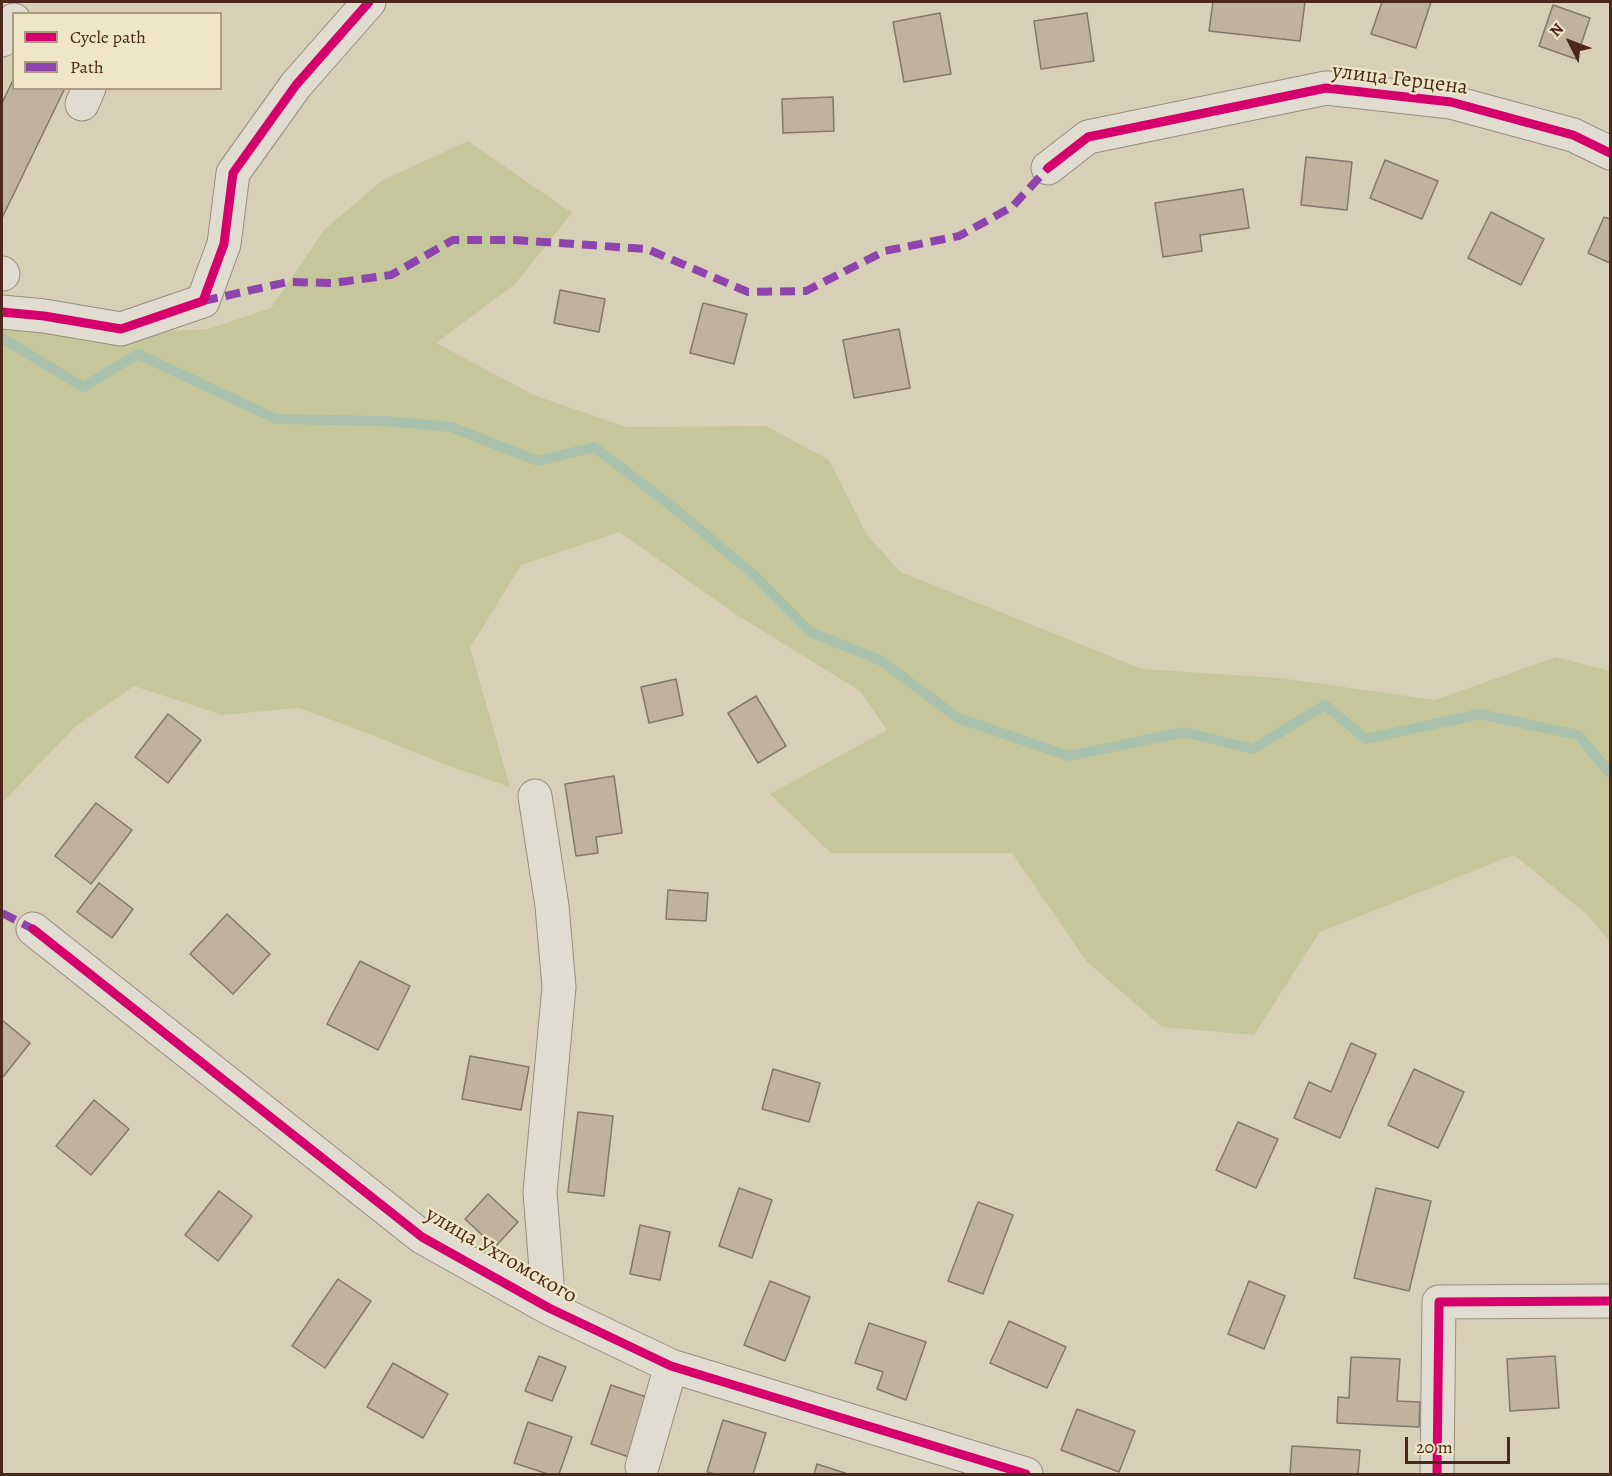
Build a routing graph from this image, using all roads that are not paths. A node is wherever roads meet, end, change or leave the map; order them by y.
1 (369, 2) edge
2 (12, 23) edge
3 (2, 40) edge
4 (1611, 153) edge
5 (1048, 168) dead end
6 (2, 312) edge
7 (535, 796) dead end
8 (33, 929) dead end
9 (1611, 1301) edge
10 (549, 1308) junction
11 (671, 1366) junction
12 (642, 1467) dead end
13 (1026, 1474) edge
14 (1437, 1474) edge

1 - 6 street
2 - 3 street
4 - 5 street, улица Герцена
7 - 10 street
8 - 10 street, улица Ухтомского
9 - 14 street
10 - 11 street, улица Ухтомского
11 - 12 street
11 - 13 street, улица Ухтомского

